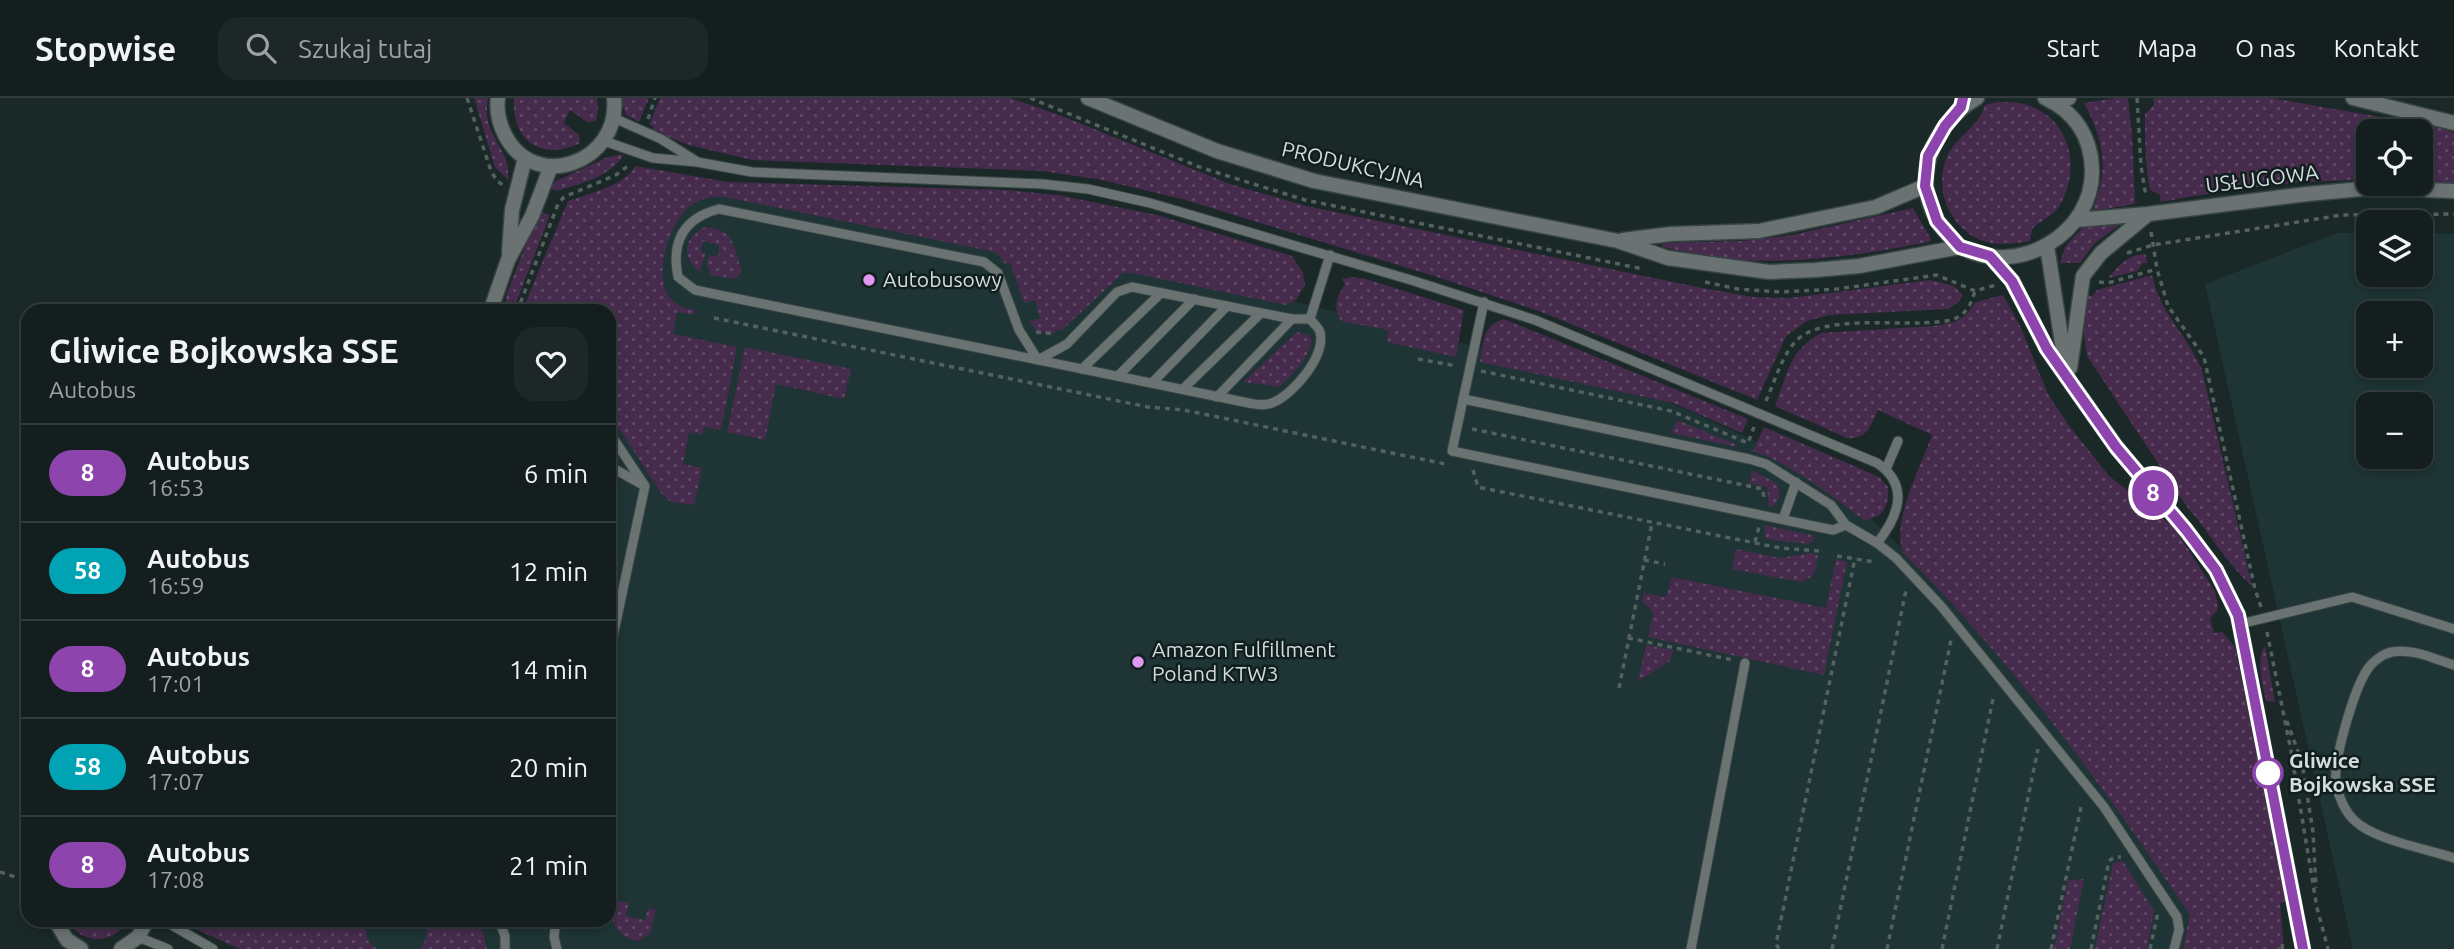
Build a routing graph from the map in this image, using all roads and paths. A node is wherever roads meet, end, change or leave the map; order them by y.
1 (467, 98) edge
2 (498, 98) edge
3 (614, 98) edge
4 (656, 98) edge
5 (1088, 98) edge
6 (1977, 98) edge
7 (2069, 98) edge
8 (2137, 98) edge
9 (2353, 98) edge
10 (2048, 99) edge
11 (1962, 102) edge
12 (614, 118) junction
13 (2454, 122) edge
14 (646, 127) dead end
15 (604, 141) junction
16 (525, 158) junction
17 (632, 158) dead end
18 (697, 162) junction
19 (551, 166) junction
20 (1925, 186) junction
21 (2454, 191) edge
22 (518, 192) junction
23 (537, 198) junction
24 (558, 204) junction
25 (2148, 214) junction
26 (2454, 214) edge
27 (2076, 220) junction
28 (1618, 241) junction
29 (2153, 245) junction
30 (2047, 246) junction
31 (1960, 247) junction
32 (1330, 256) junction
33 (1990, 256) junction
34 (508, 260) junction
35 (2120, 260) dead end
36 (2157, 269) junction
37 (2106, 274) dead end
38 (1975, 291) dead end
39 (1161, 293) junction
40 (1194, 299) junction
41 (1484, 302) junction
42 (493, 304) edge
43 (520, 304) edge
44 (1227, 306) junction
45 (1261, 313) junction
46 (713, 318) dead end
47 (1292, 319) junction
48 (1310, 319) junction
49 (1418, 359) dead end
50 (1038, 360) junction
51 (2070, 368) junction
52 (1082, 369) junction
53 (1469, 369) junction
54 (1485, 372) junction
55 (1118, 376) junction
56 (1483, 382) dead end
57 (1152, 383) junction
58 (1183, 389) junction
59 (1217, 397) junction
60 (2081, 398) junction
61 (1463, 399) junction
62 (1761, 414) junction
63 (1472, 429) dead end
64 (1898, 441) dead end
65 (616, 442) edge
66 (1451, 465) dead end
67 (1465, 468) dead end
68 (1886, 469) junction
69 (616, 470) edge
70 (1746, 477) dead end
71 (1796, 482) junction
72 (1744, 485) junction
73 (645, 486) junction
74 (1764, 507) dead end
75 (1783, 519) junction
76 (1652, 523) junction
77 (1760, 524) dead end
78 (1846, 525) junction
79 (1755, 542) junction
80 (1877, 543) junction
81 (1819, 551) dead end
82 (1837, 556) dead end
83 (1855, 558) junction
84 (1644, 560) junction
85 (1875, 562) dead end
86 (1665, 564) dead end
87 (1906, 590) dead end
88 (2264, 618) junction
89 (616, 622) edge
90 (2240, 624) junction
91 (2454, 629) edge
92 (1628, 638) junction
93 (1951, 638) dead end
94 (1745, 663) joint
95 (2454, 665) edge
96 (1619, 688) dead end
97 (1995, 692) dead end
98 (2282, 709) junction
99 (2039, 746) dead end
100 (2082, 800) dead end
101 (2454, 858) edge
102 (2127, 862) dead end
103 (0, 872) edge
104 (21, 879) edge
105 (2152, 902) dead end
106 (2316, 908) junction
107 (59, 927) edge
108 (143, 927) edge
109 (175, 927) edge
110 (502, 927) edge
111 (555, 927) edge
112 (138, 937) junction
113 (80, 949) edge
114 (121, 949) edge
115 (168, 949) edge
116 (213, 949) edge
117 (505, 949) edge
118 (557, 949) edge
119 (1691, 949) edge
120 (1779, 949) edge
121 (1832, 949) edge
122 (1887, 949) edge
123 (1942, 949) edge
124 (1997, 949) edge
125 (2051, 949) edge
126 (2091, 949) edge
127 (2150, 949) edge
128 (2175, 949) edge
129 (2303, 949) edge
130 (2328, 949) edge

1 - 22 path
2 - 16 street
3 - 12 street
4 - 14 path
5 - 28 street, PRODUKCYJNA
6 - 11 street
7 - 10 street
8 - 25 path
9 - 13 street
10 - 27 street
11 - 20 street
12 - 15 street
12 - 18 lane
15 - 18 lane
15 - 19 street
16 - 19 street
16 - 22 street
17 - 24 path
18 - 32 lane
19 - 23 street
20 - 28 street, PRODUKCYJNA
20 - 31 street
21 - 25 street, USŁUGOWA
22 - 34 street
23 - 24 path
23 - 34 street
24 - 43 path
25 - 27 street, USŁUGOWA
25 - 29 path
25 - 51 street
26 - 29 path
27 - 30 street
28 - 31 street, PRODUKCYJNA
29 - 35 path
29 - 36 path
30 - 33 street
30 - 51 street
31 - 33 street
32 - 41 lane
32 - 48 lane
33 - 60 street
34 - 42 street
36 - 37 path
36 - 88 path
38 - 62 path
39 - 40 lane
39 - 50 lane
39 - 52 lane
40 - 44 lane
40 - 55 lane
41 - 53 lane
41 - 62 lane
44 - 45 lane
44 - 57 lane
45 - 47 lane
45 - 58 lane
46 - 66 path
47 - 48 lane
47 - 59 lane
48 - 59 lane
49 - 53 path
50 - 50 lane
50 - 52 lane
51 - 60 street
52 - 55 lane
53 - 54 path
53 - 61 lane
54 - 56 path
54 - 62 path
55 - 57 lane
57 - 58 lane
58 - 59 lane
60 - 90 street
61 - 71 lane
61 - 75 lane
62 - 68 lane
63 - 72 path
64 - 68 lane
65 - 73 lane
67 - 76 path
68 - 80 lane
69 - 73 lane
70 - 72 path
71 - 75 lane
71 - 78 lane
72 - 74 path
73 - 89 lane
75 - 78 lane
76 - 79 path
76 - 84 path
77 - 79 path
78 - 80 lane
79 - 81 path
80 - 128 lane
82 - 83 path
83 - 85 path
83 - 120 path
84 - 86 path
84 - 92 path
87 - 121 path
88 - 90 lane
88 - 91 lane
88 - 98 path
90 - 129 street
92 - 94 path
92 - 96 path
93 - 122 path
94 - 119 lane
95 - 101 lane
97 - 123 path
98 - 106 path
98 - 106 path
99 - 124 path
100 - 125 path
102 - 126 path
103 - 104 path
105 - 127 path
106 - 130 path
107 - 113 street
108 - 112 street
109 - 116 lane
110 - 117 lane
111 - 118 lane
112 - 114 street
112 - 115 lane

